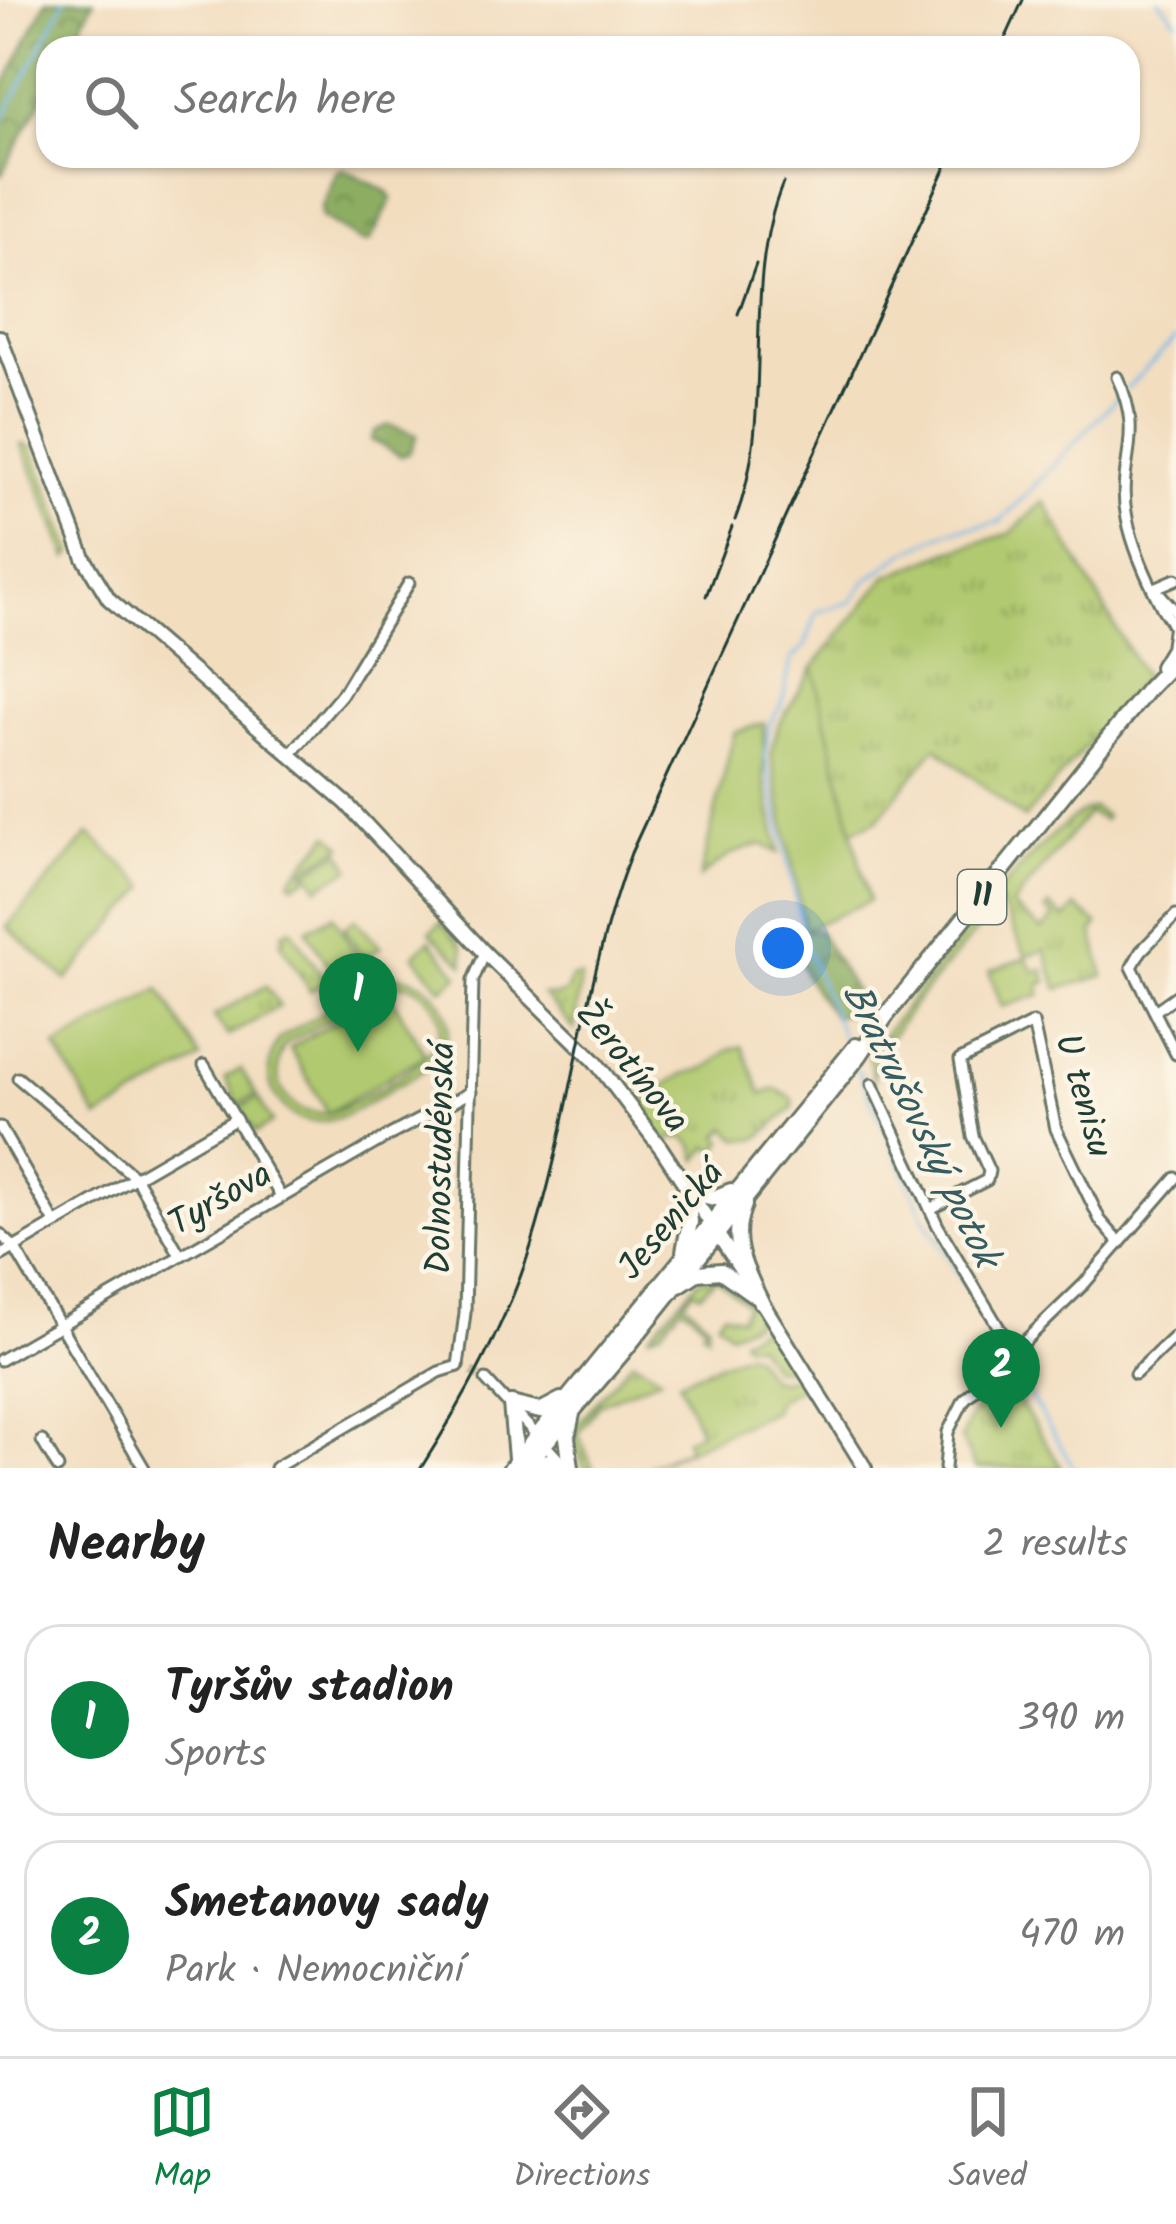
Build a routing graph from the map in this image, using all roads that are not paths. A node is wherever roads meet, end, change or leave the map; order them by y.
1 (0, 337) edge
2 (1119, 381) dead end
3 (1176, 579) edge
4 (409, 583) dead end
5 (1155, 588) junction
6 (1176, 612) edge
7 (1175, 635) edge
8 (1176, 660) edge
9 (1148, 689) junction
10 (290, 755) junction
11 (1176, 915) edge
12 (485, 952) junction
13 (1176, 996) edge
14 (1155, 1011) junction
15 (1176, 1054) edge
16 (204, 1065) dead end
17 (17, 1078) dead end
18 (872, 1084) dead end
19 (471, 1092) junction
20 (236, 1119) junction
21 (0, 1127) edge
22 (136, 1178) junction
23 (1176, 1178) edge
24 (748, 1185) junction
25 (687, 1191) junction
26 (281, 1197) junction
27 (930, 1209) junction
28 (55, 1223) junction
29 (712, 1229) junction
30 (0, 1234) edge
31 (1120, 1243) junction
32 (14, 1246) junction
33 (0, 1256) edge
34 (180, 1256) junction
35 (682, 1256) junction
36 (666, 1295) junction
37 (761, 1301) junction
38 (61, 1324) junction
39 (1176, 1335) edge
40 (1009, 1355) junction
41 (0, 1360) edge
42 (458, 1366) junction
43 (471, 1371) tunnel mouth
44 (1135, 1374) dead end
45 (487, 1380) tunnel mouth
46 (584, 1381) junction
47 (512, 1404) junction
48 (573, 1411) junction
49 (541, 1440) junction
50 (42, 1441) dead end
51 (520, 1466) edge
52 (58, 1468) edge
53 (143, 1468) edge
54 (274, 1468) edge
55 (567, 1468) edge
56 (866, 1468) edge
57 (945, 1468) edge

1 - 10 street, Žerotínova
2 - 5 street
3 - 5 street
4 - 10 street
5 - 6 street
5 - 7 street
7 - 9 main road, Jesenická / 11
8 - 9 main road, Jesenická / 11
9 - 24 main road, Jesenická / 11
10 - 12 street, Žerotínova
11 - 14 street
12 - 19 street, Dolnostudénská
12 - 25 street, Žerotínova
13 - 14 street
14 - 15 street
16 - 20 street
17 - 22 street
18 - 27 street
19 - 26 street, Tyršova
19 - 42 street, Dolnostudénská
20 - 22 street
20 - 26 street
21 - 28 street
22 - 28 street
22 - 34 street
23 - 31 street
24 - 25 main road
24 - 29 main road, Jesenická / 11
24 - 37 main road
25 - 29 street, Žerotínova
25 - 35 main road
26 - 34 street, Tyršova
27 - 31 street, U tenisu
27 - 40 street
28 - 32 street
29 - 35 main road, Jesenická / 11
29 - 36 main road, Jesenická / 11
29 - 37 street, Žerotínova
30 - 32 street
31 - 40 street
32 - 33 street
32 - 38 street
34 - 38 street, Tyršova
35 - 46 main road, Jesenická / 11
36 - 37 main road
36 - 48 main road, Jesenická / 11
37 - 56 street, Žerotínova
38 - 41 street, Tyršova
38 - 53 street
39 - 44 street
40 - 57 street
42 - 43 street
42 - 54 street
45 - 47 street
46 - 47 main road
46 - 49 main road, Jesenická / 11
47 - 49 street
47 - 51 main road
48 - 49 main road, Jesenická / 11
48 - 55 main road
49 - 51 main road, Jesenická / 11
49 - 55 street
50 - 52 street
51 - 55 main road

